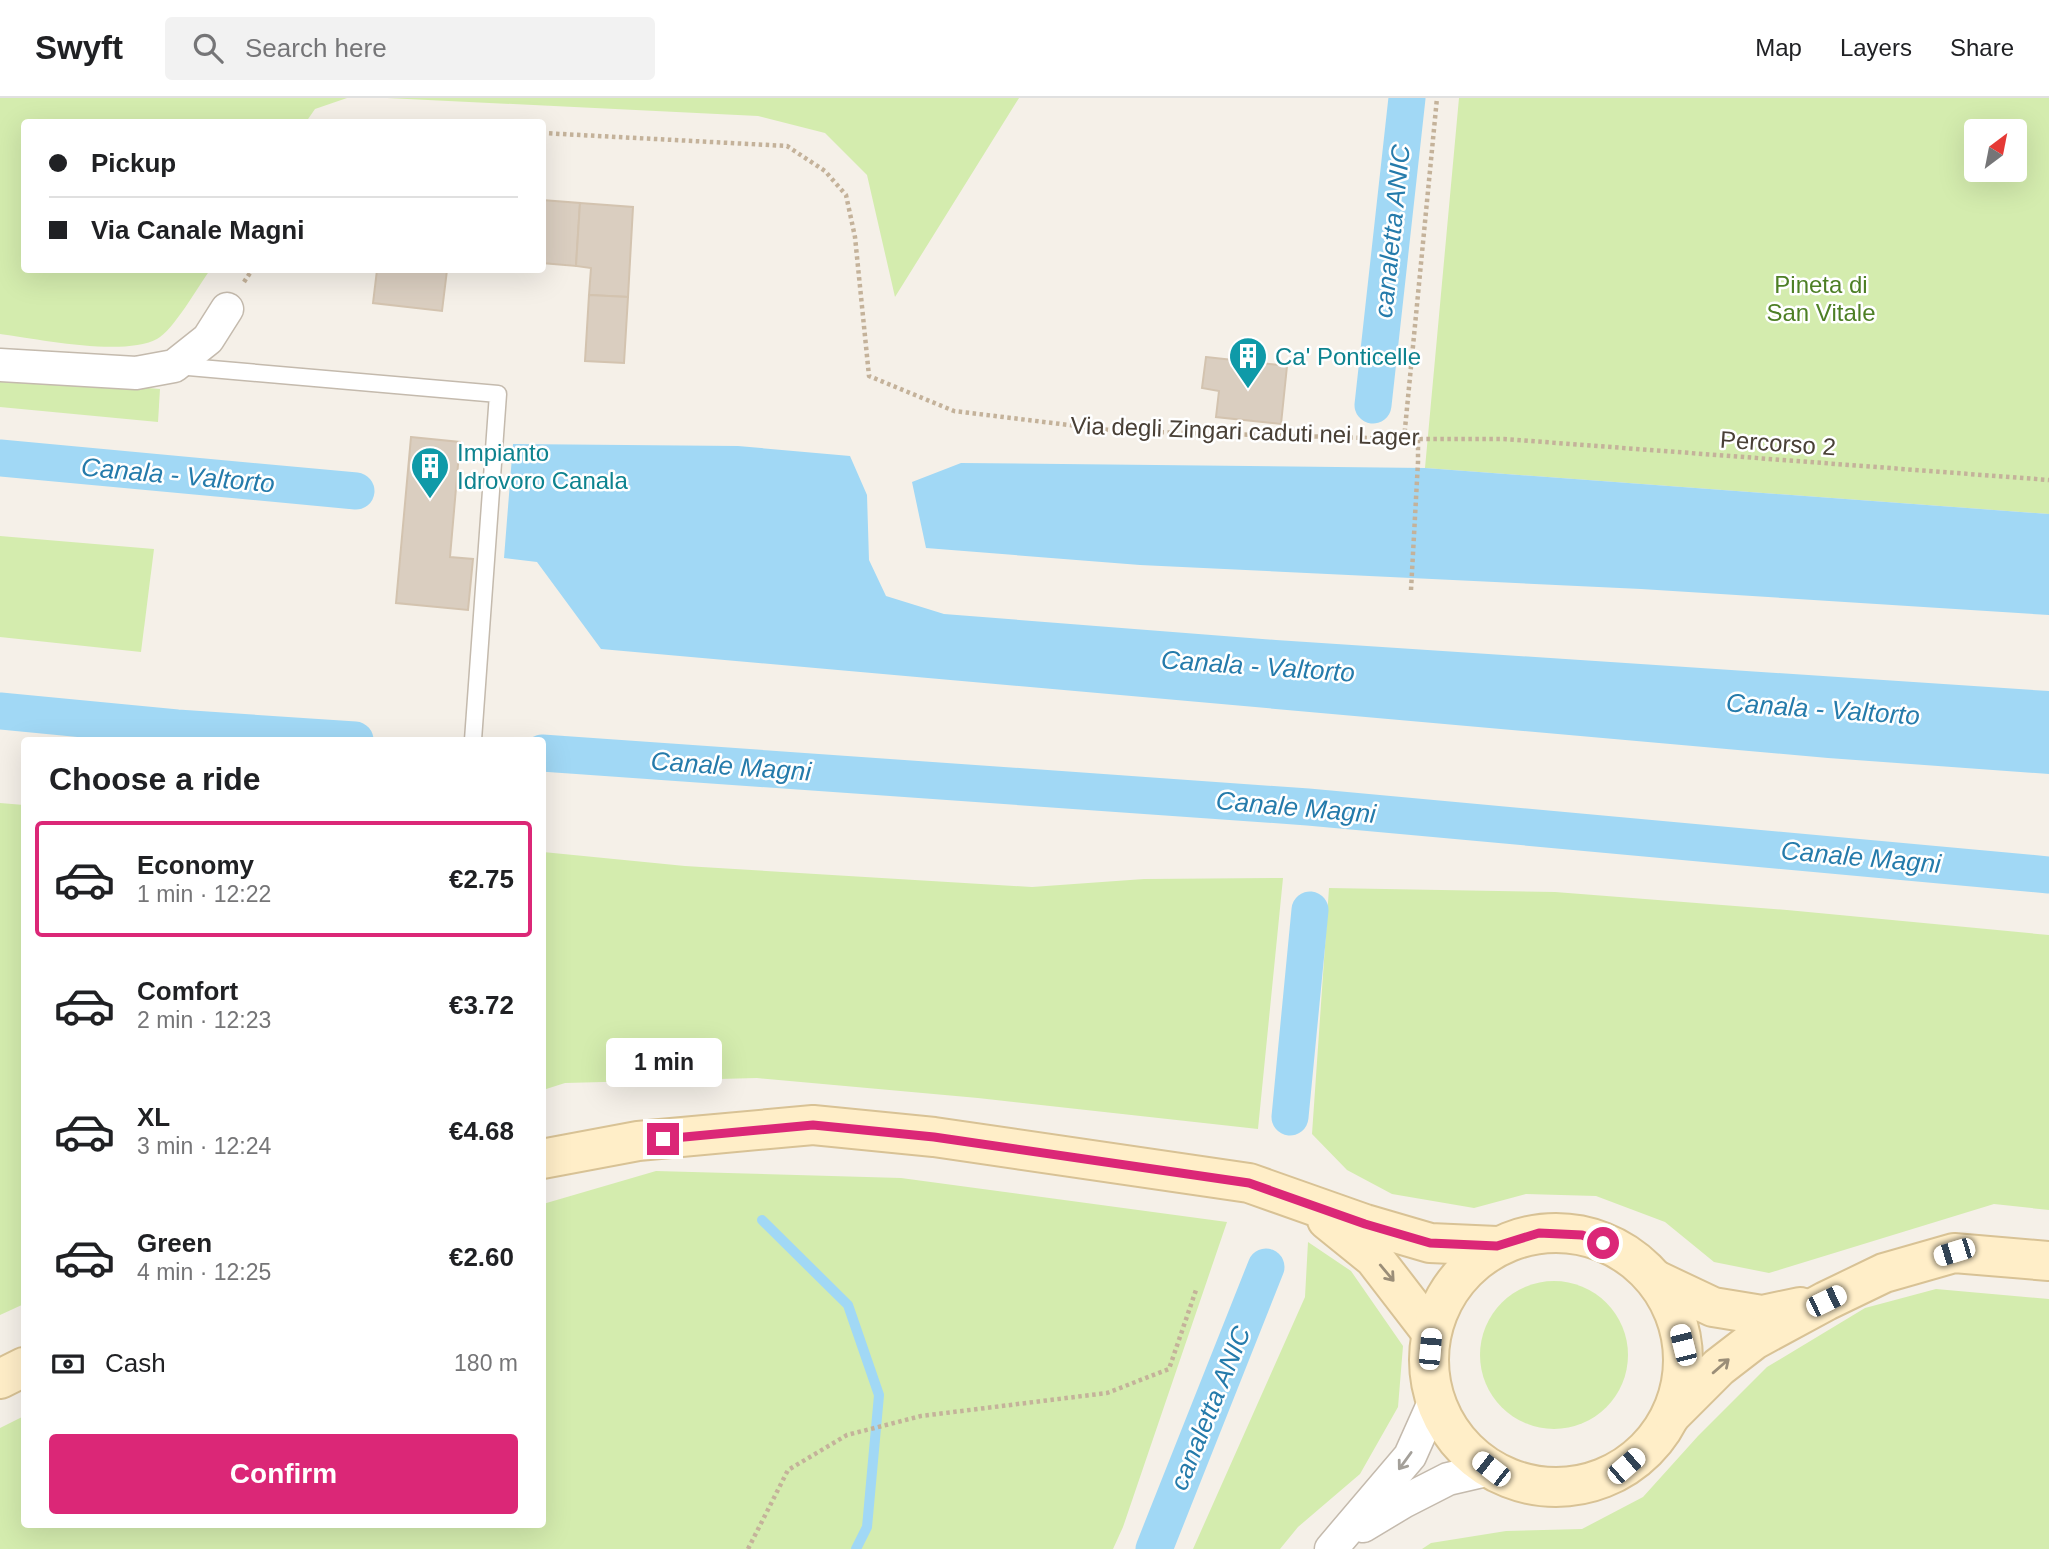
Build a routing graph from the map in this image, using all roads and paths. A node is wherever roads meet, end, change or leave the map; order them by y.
1 (1437, 98) edge
2 (546, 133) edge
3 (228, 309) dead end
4 (0, 365) edge
5 (174, 366) junction
6 (1404, 439) junction
7 (1418, 439) junction
8 (1504, 439) joint
9 (2049, 481) edge
10 (1411, 590) dead end
11 (473, 737) edge
12 (546, 1158) edge
13 (1249, 1183) junction
14 (1497, 1246) junction
15 (2049, 1261) edge
16 (1656, 1280) junction
17 (1196, 1290) dead end
18 (1826, 1301) junction
19 (1431, 1332) junction
20 (21, 1368) edge
21 (0, 1379) edge
22 (1435, 1401) junction
23 (1672, 1414) junction
24 (1491, 1469) junction
25 (1336, 1544) edge
26 (748, 1549) edge

1 - 6 path
2 - 6 path, Via degli Zingari caduti nei Lager
3 - 5 street
4 - 5 street
5 - 11 lane
6 - 7 path, Via degli Zingari caduti nei Lager
7 - 8 path, Via degli Zingari caduti nei Lager
7 - 10 path
8 - 9 path, Percorso 2
12 - 13 main road
13 - 14 main road
13 -> 19 main road
14 - 16 main road
14 - 19 main road
15 - 18 main road
16 - 18 main road
16 - 23 main road
17 - 26 path
23 -> 18 main road
19 - 22 main road
20 - 21 main road
22 - 24 main road
22 -> 25 street
23 - 24 main road
24 - 25 street

